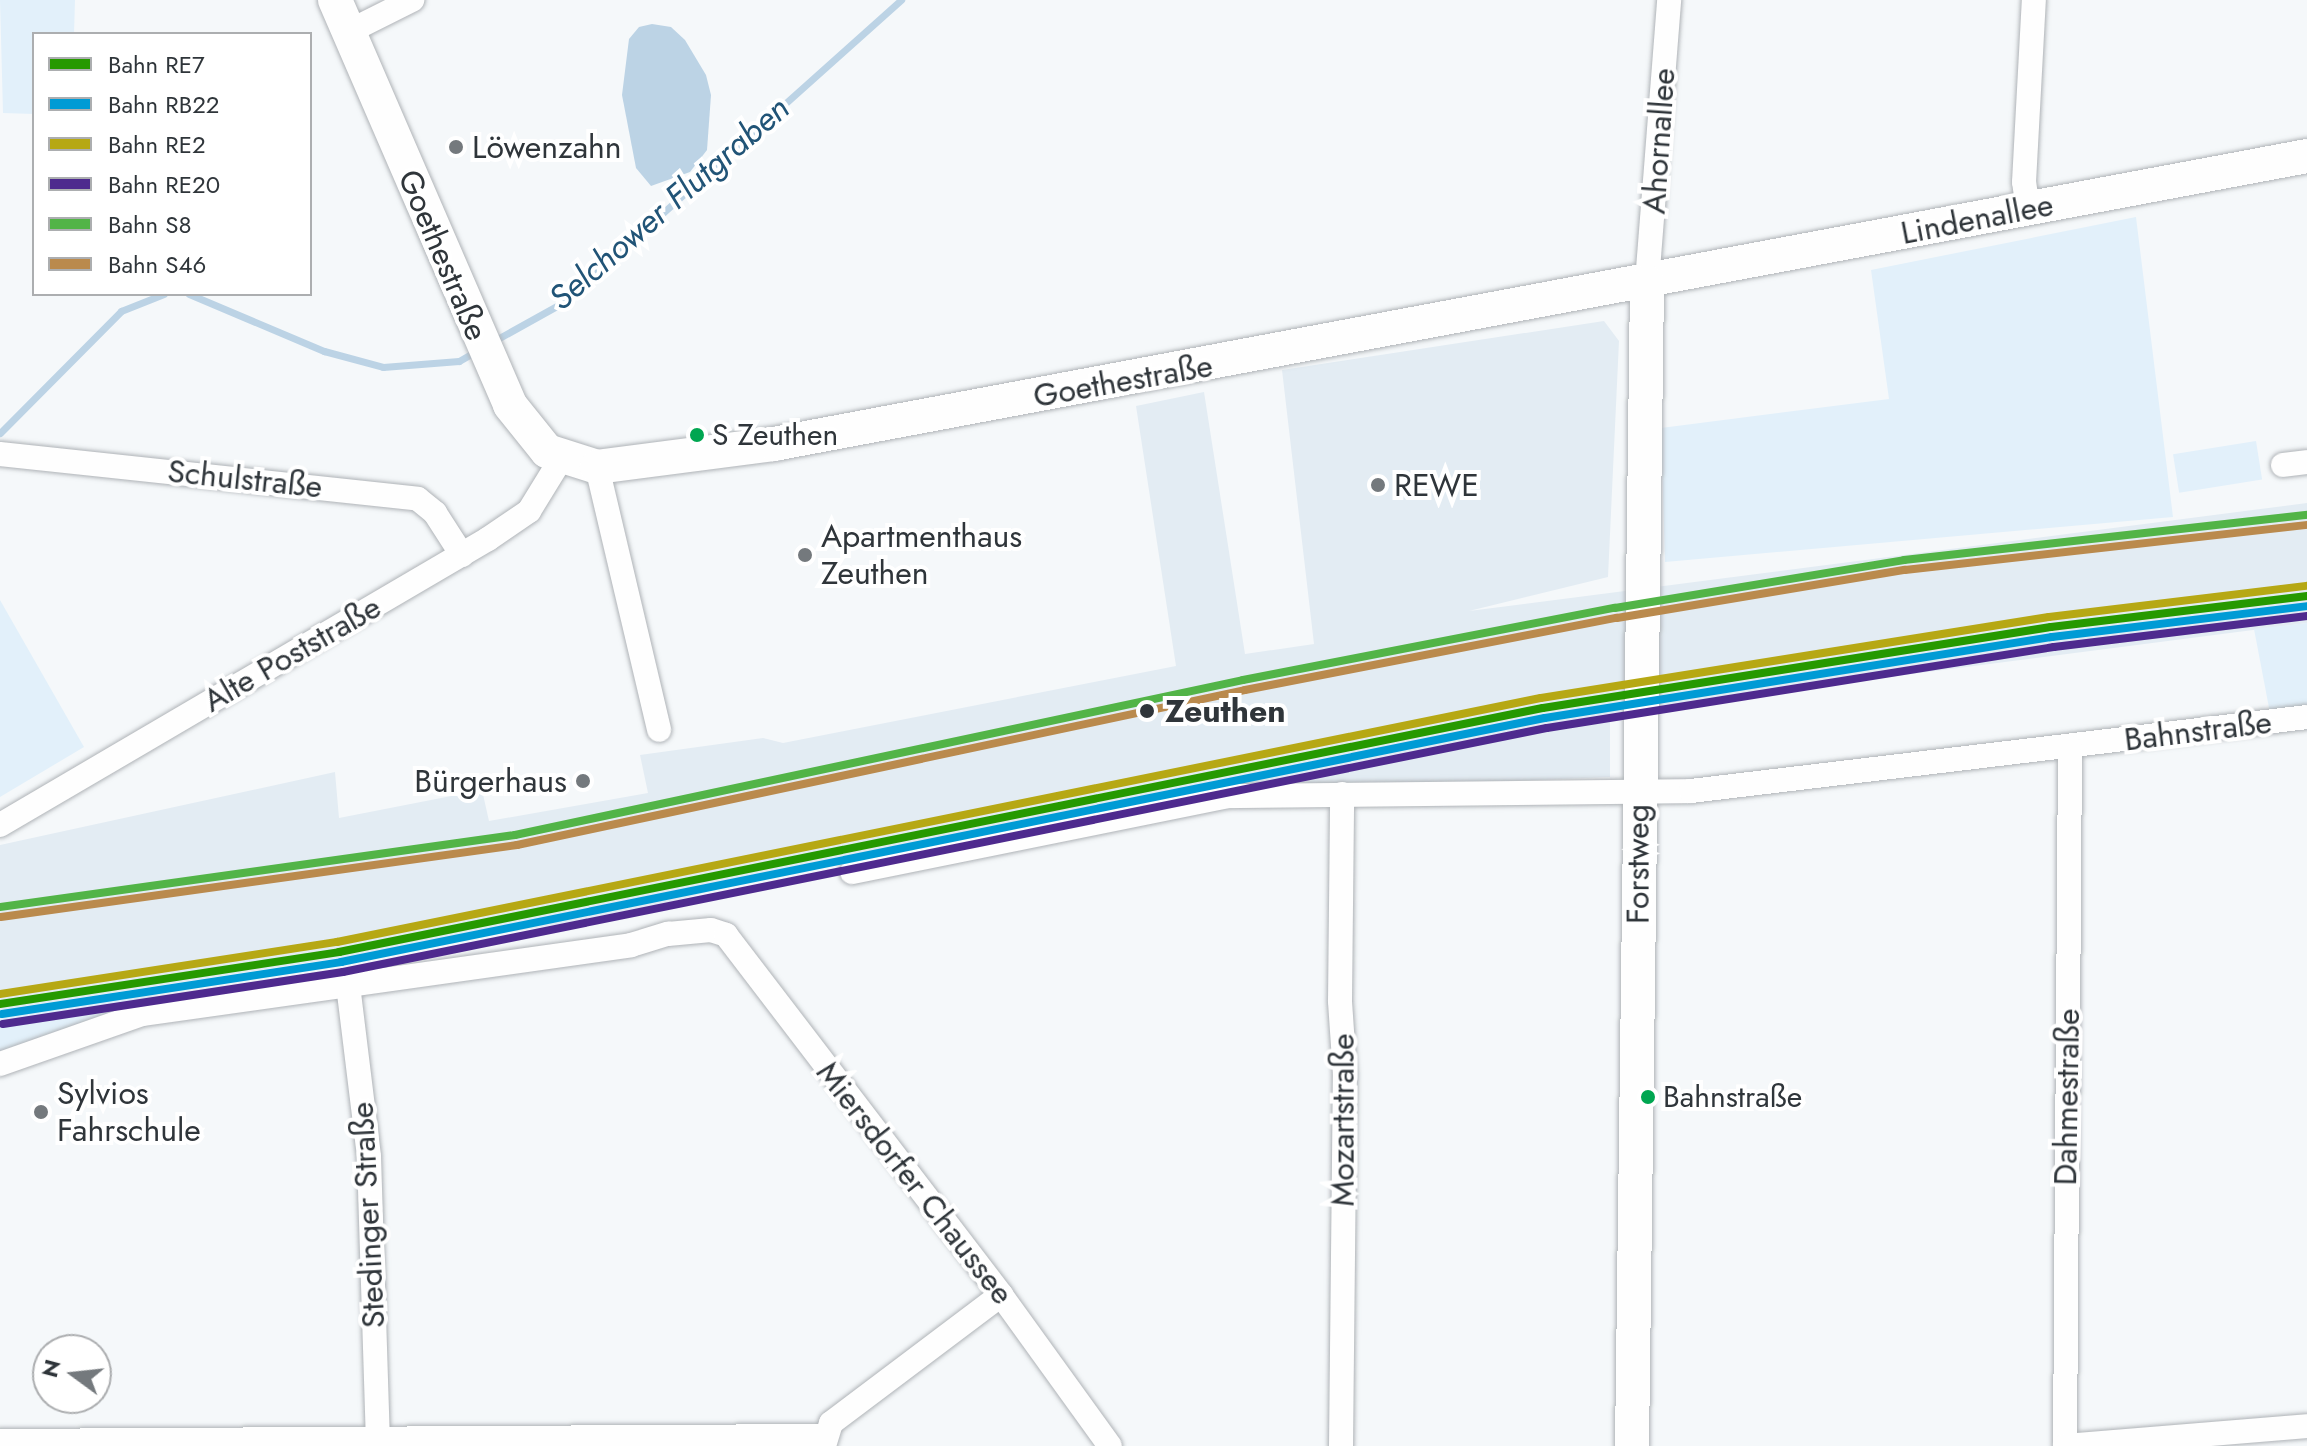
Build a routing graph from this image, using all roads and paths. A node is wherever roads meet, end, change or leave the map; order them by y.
1 (335, 0) edge
2 (412, 0) edge
3 (1669, 0) edge
4 (2034, 0) edge
5 (348, 32) junction
6 (2307, 156) edge
7 (2028, 210) junction
8 (1647, 282) junction
9 (0, 454) edge
10 (561, 459) junction
11 (597, 467) junction
12 (462, 555) junction
13 (2307, 717) edge
14 (659, 730) dead end
15 (2070, 748) junction
16 (1638, 790) junction
17 (1342, 794) junction
18 (0, 825) edge
19 (852, 872) dead end
20 (348, 985) junction
21 (0, 1064) edge
22 (1001, 1295) junction
23 (2307, 1426) edge
24 (0, 1441) edge
25 (824, 1441) edge
26 (378, 1442) edge
27 (1110, 1446) edge
28 (1341, 1446) edge
29 (1632, 1446) edge
30 (2065, 1446) edge

1 - 5 main road, Goethestraße
2 - 5 street
3 - 8 street, Ahornallee
4 - 7 street
5 - 10 main road, Goethestraße
6 - 7 main road, Lindenallee
7 - 8 main road, Lindenallee
8 - 11 main road, Goethestraße
8 - 16 main road, Forstweg
9 - 12 street, Schulstraße
10 - 11 main road, Goethestraße
10 - 12 street, Alte Poststraße
11 - 14 street
12 - 18 street, Alte Poststraße
13 - 15 street, Bahnstraße
15 - 16 street, Bahnstraße
15 - 30 street, Dahmestraße
16 - 17 street, Bahnstraße
16 - 29 main road, Forstweg
17 - 19 street, Bahnstraße
17 - 28 street, Mozartstraße
20 - 21 street
20 - 22 street, Miersdorfer Chaussee
20 - 26 street, Stedinger Straße
22 - 25 street
22 - 27 street, Miersdorfer Chaussee
23 - 30 street
24 - 26 street
25 - 26 street

